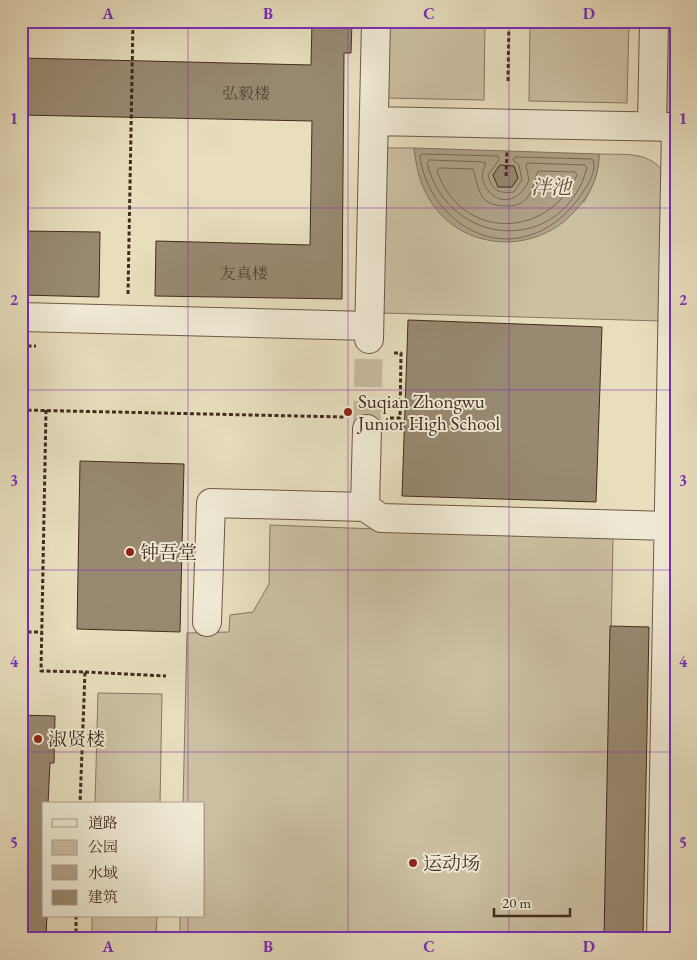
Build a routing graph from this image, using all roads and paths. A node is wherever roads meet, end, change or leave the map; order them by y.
1 (133, 21) edge
2 (376, 21) edge
3 (509, 21) edge
4 (654, 21) edge
5 (508, 81) dead end
6 (374, 121) junction
7 (668, 126) edge
8 (507, 151) dead end
9 (506, 176) dead end
10 (21, 317) edge
11 (127, 320) junction
12 (376, 339) junction
13 (21, 346) edge
14 (33, 346) dead end
15 (21, 410) edge
16 (46, 410) junction
17 (366, 422) junction
18 (365, 507) junction
19 (669, 526) junction
20 (207, 622) dead end
21 (21, 632) edge
22 (42, 632) junction
23 (85, 672) junction
24 (166, 676) dead end
25 (80, 802) edge
26 (76, 918) edge
27 (76, 939) edge
28 (661, 939) edge

1 - 11 path
2 - 6 lane
3 - 5 path
4 - 7 lane
6 - 7 lane
6 - 12 lane
7 - 19 lane
8 - 9 path
10 - 11 lane
11 - 12 lane
12 - 17 path
13 - 14 path
15 - 16 path
16 - 17 path
16 - 22 path
17 - 18 lane
18 - 19 lane
18 - 20 lane
19 - 28 lane
21 - 22 path
22 - 23 path
23 - 24 path
23 - 25 path
26 - 27 path

